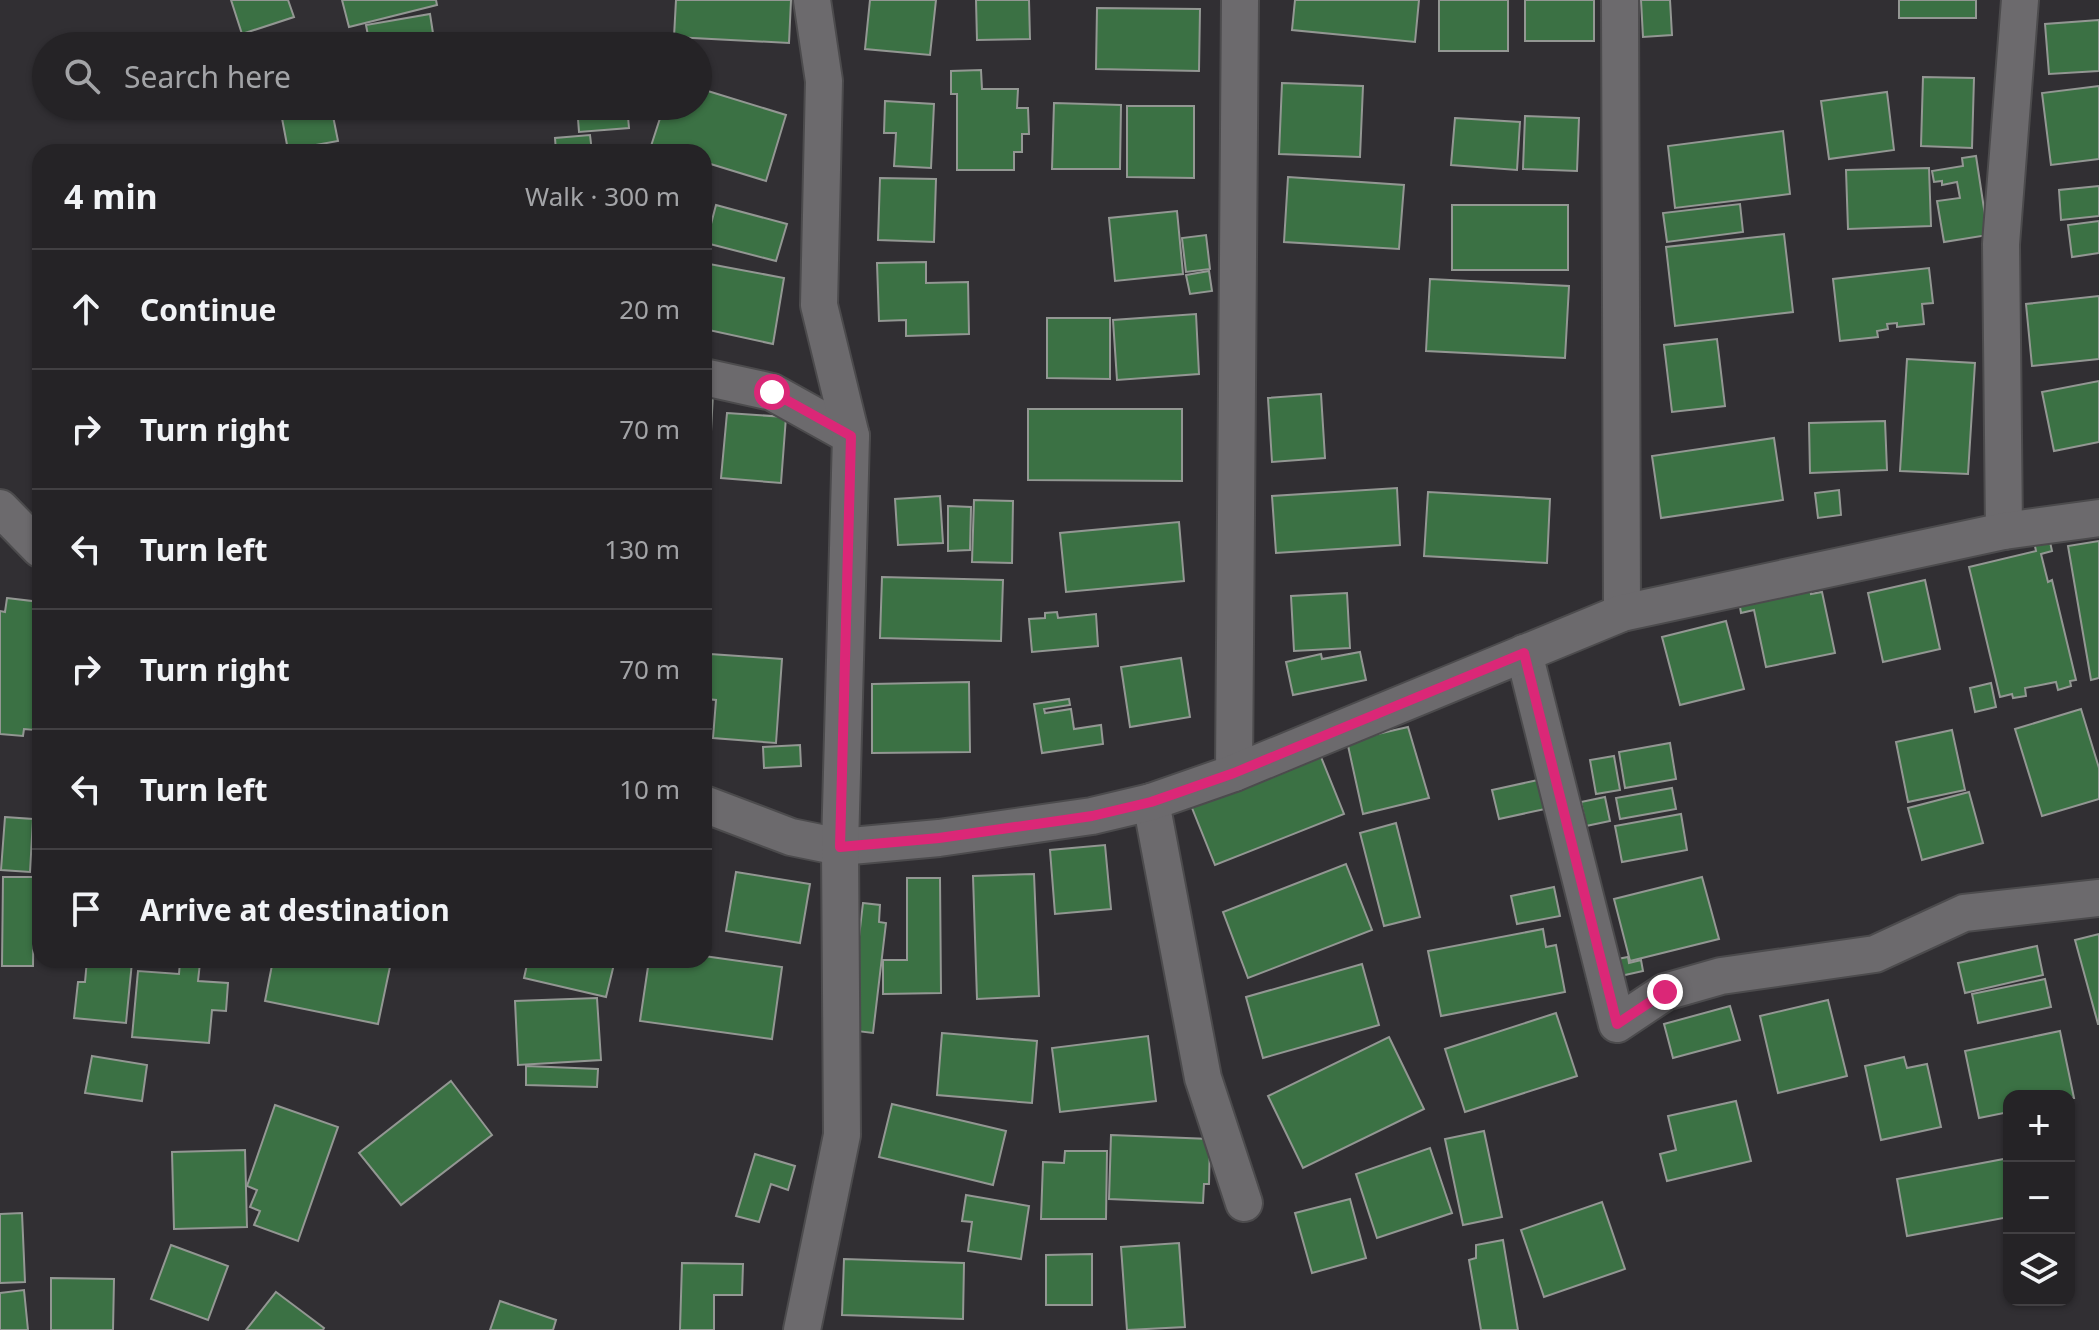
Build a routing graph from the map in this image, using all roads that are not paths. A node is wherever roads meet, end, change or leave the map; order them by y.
1 (812, 0) edge
2 (1240, 0) edge
3 (1620, 0) edge
4 (2020, 0) edge
5 (712, 379) edge
6 (851, 436) junction
7 (0, 508) edge
8 (2099, 518) edge
9 (2004, 531) junction
10 (32, 542) edge
11 (1622, 613) junction
12 (1524, 653) junction
13 (1234, 773) junction
14 (1151, 802) junction
15 (712, 807) edge
16 (840, 847) junction
17 (2099, 898) edge
18 (1244, 1203) dead end
19 (802, 1330) edge

1 - 6 street
2 - 13 street
3 - 11 street
4 - 9 street
5 - 6 street
6 - 16 street
7 - 10 street
8 - 9 street
9 - 11 street
11 - 12 street
12 - 13 street
12 - 17 street
13 - 14 street
14 - 16 street
14 - 18 street
15 - 16 street
16 - 19 street

